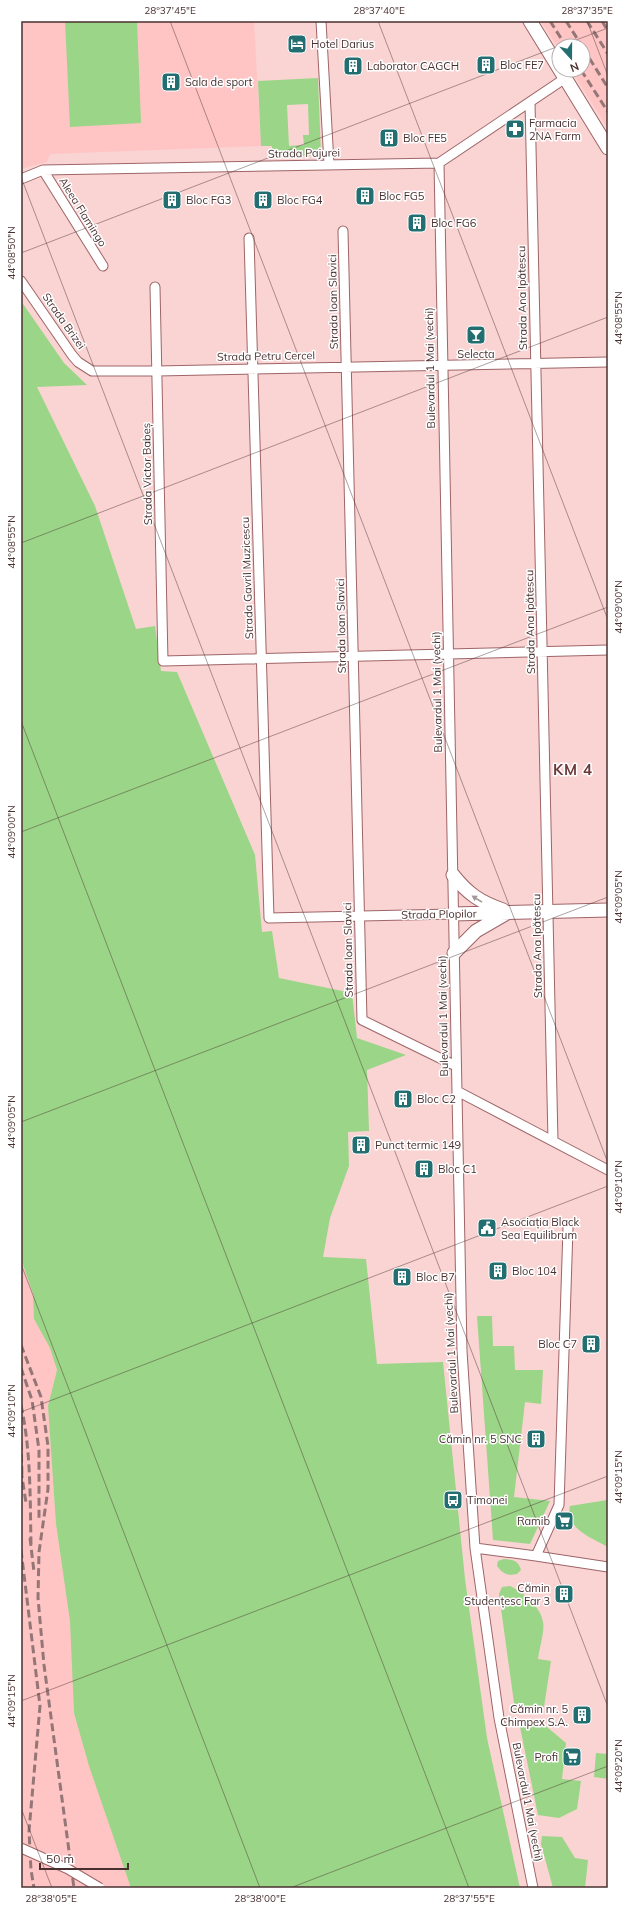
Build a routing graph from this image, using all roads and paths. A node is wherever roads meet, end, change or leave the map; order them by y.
1 (321, 21) edge
2 (530, 21) edge
3 (564, 79) junction
4 (530, 102) junction
5 (608, 148) edge
6 (439, 163) junction
7 (329, 164) junction
8 (43, 170) junction
9 (21, 179) edge
10 (343, 231) dead end
11 (249, 238) dead end
12 (104, 266) dead end
13 (21, 281) edge
14 (155, 287) dead end
15 (608, 362) edge
16 (536, 363) junction
17 (443, 365) junction
18 (346, 367) junction
19 (252, 368) junction
20 (92, 371) joint
21 (157, 371) junction
22 (608, 650) edge
23 (542, 652) junction
24 (448, 654) junction
25 (353, 657) junction
26 (261, 659) junction
27 (452, 875) junction
28 (608, 910) edge
29 (508, 912) junction
30 (548, 912) junction
31 (453, 914) junction
32 (360, 916) junction
33 (269, 918) joint
34 (454, 953) junction
35 (456, 1066) junction
36 (457, 1091) junction
37 (553, 1141) junction
38 (608, 1170) edge
39 (568, 1228) dead end
40 (475, 1548) junction
41 (536, 1556) junction
42 (608, 1567) edge
43 (21, 1848) edge
44 (100, 1888) edge
45 (532, 1888) edge

1 - 7 street
2 - 3 street
3 - 4 street
3 - 5 street
4 - 6 street
4 - 16 street, Strada Ana Ipătescu
6 - 7 street, Strada Pajurei
6 - 17 street, Bulevardul 1 Mai (vechi)
7 - 8 street, Strada Pajurei
8 - 9 street, Strada Pajurei
8 - 12 street, Aleea Flamingo
10 - 18 street, Strada Ioan Slavici
11 - 19 street, Strada Gavril Muzicescu
13 - 20 street, Strada Brizei
14 - 21 street, Strada Victor Babeș
15 - 16 street, Strada Petru Cercel
16 - 17 street, Strada Petru Cercel
16 - 23 street, Strada Ana Ipătescu
17 - 18 street, Strada Petru Cercel
17 - 24 street, Bulevardul 1 Mai (vechi)
18 - 19 street, Strada Petru Cercel
18 - 25 street, Strada Ioan Slavici
19 - 21 street, Strada Petru Cercel
19 - 26 street, Strada Gavril Muzicescu
20 - 21 street, Strada Petru Cercel
21 - 26 street, Strada Victor Babeș
22 - 23 street
23 - 24 street
23 - 30 street, Strada Ana Ipătescu
24 - 25 street
24 - 27 street, Bulevardul 1 Mai (vechi)
25 - 26 street
25 - 32 street, Strada Ioan Slavici
26 - 33 street, Strada Gavril Muzicescu
29 -> 27 street
27 - 31 street, Bulevardul 1 Mai (vechi)
28 - 30 street, Strada Plopilor
29 - 30 street, Strada Plopilor
29 - 31 street, Strada Plopilor
29 - 34 street
30 - 37 street, Strada Ana Ipătescu
31 - 32 street, Strada Plopilor
31 - 34 street, Bulevardul 1 Mai (vechi)
32 - 33 street, Strada Plopilor
32 - 35 street, Strada Ioan Slavici
34 - 35 street, Bulevardul 1 Mai (vechi)
35 - 36 street, Bulevardul 1 Mai (vechi)
36 - 37 street
36 - 40 street, Bulevardul 1 Mai (vechi)
37 - 38 street
39 - 41 street
40 - 41 street
40 - 45 street, Bulevardul 1 Mai (vechi)
41 - 42 street
43 - 44 street, bridge

